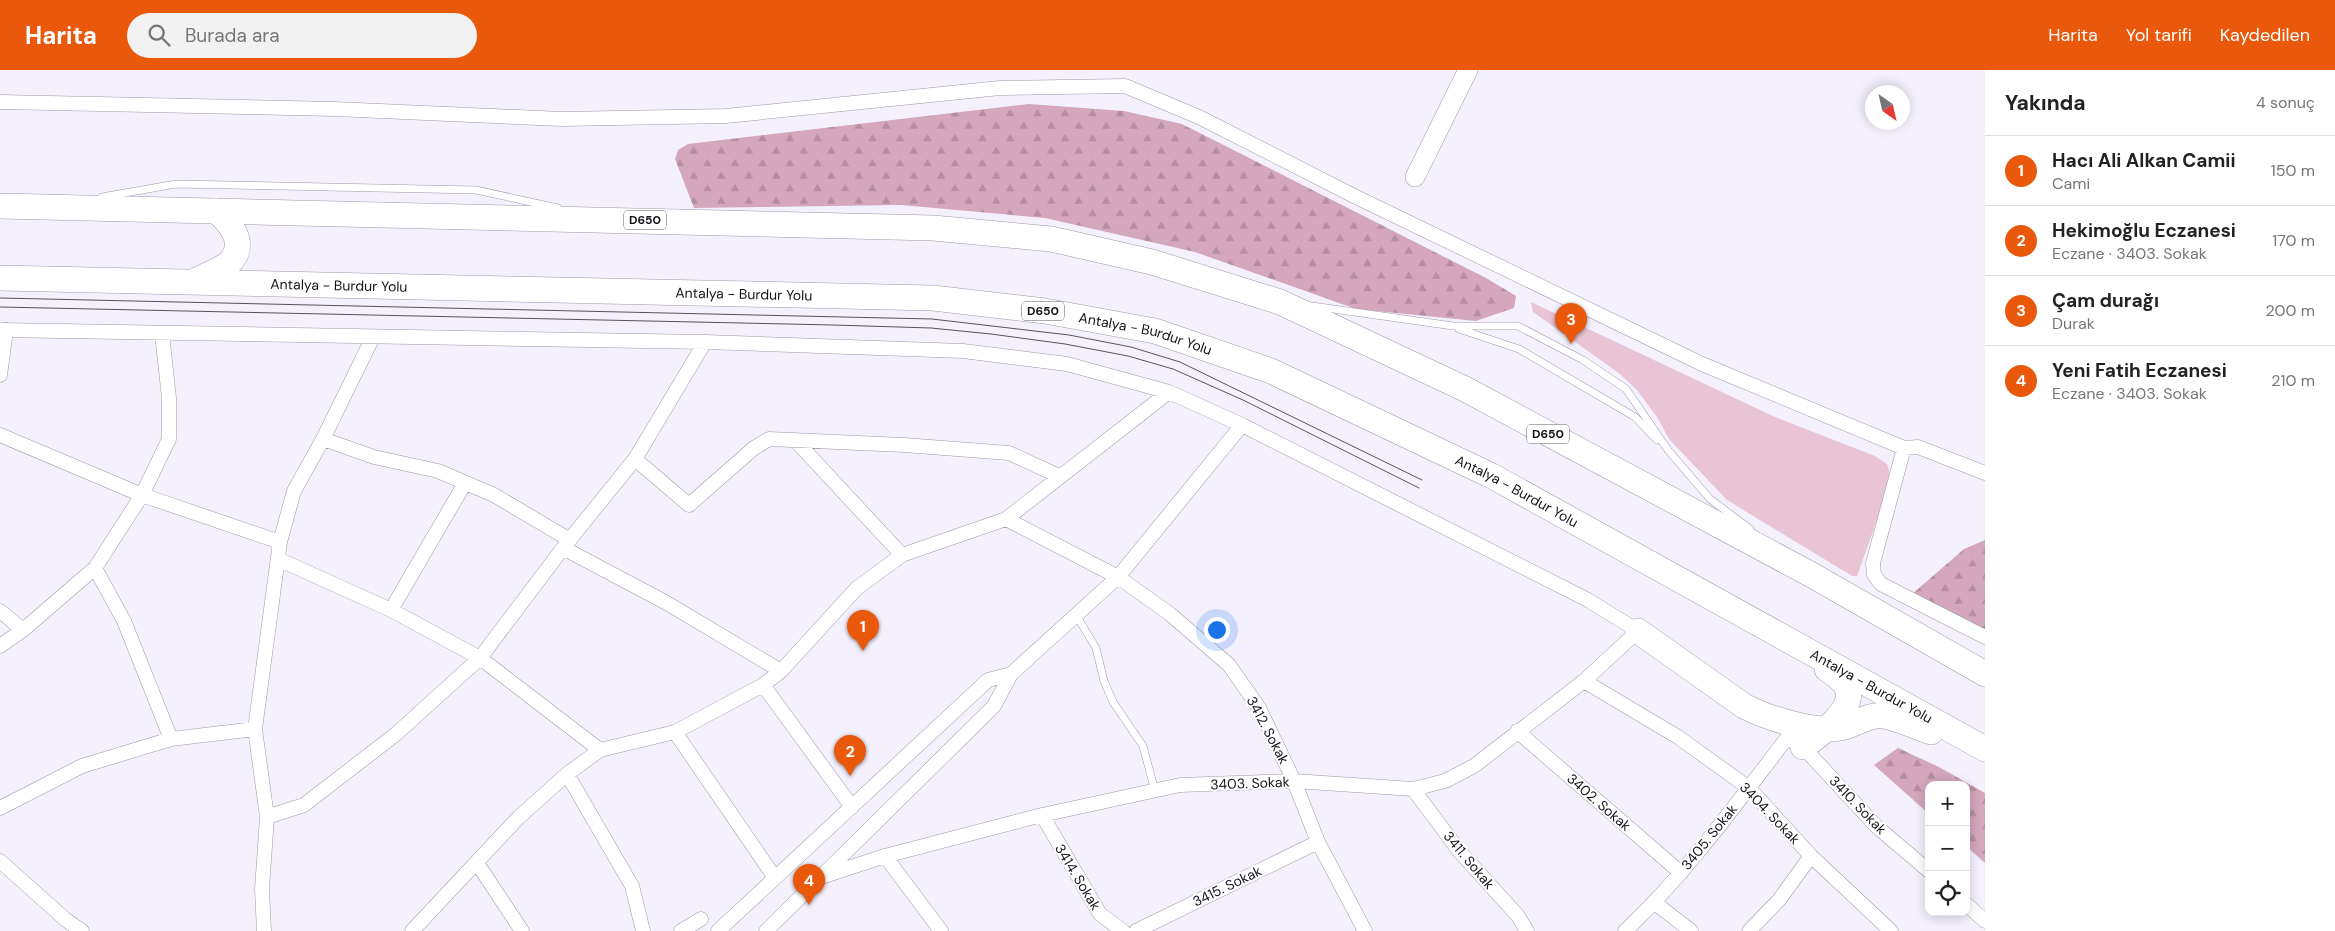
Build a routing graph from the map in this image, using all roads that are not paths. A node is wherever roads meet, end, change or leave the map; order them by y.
1 (1468, 70) edge
2 (0, 102) edge
3 (1415, 177) dead end
4 (98, 198) dead end
5 (88, 200) dead end
6 (0, 206) edge
7 (49, 207) junction
8 (216, 211) junction
9 (607, 220) junction
10 (0, 278) edge
11 (194, 282) junction
12 (1280, 302) junction
13 (1453, 326) junction
14 (3, 330) edge
15 (162, 334) junction
16 (373, 337) junction
17 (705, 342) junction
18 (0, 374) edge
19 (1169, 392) junction
20 (1242, 426) junction
21 (0, 435) edge
22 (323, 439) junction
23 (795, 440) junction
24 (1904, 448) junction
25 (1668, 450) junction
26 (635, 459) junction
27 (1985, 473) edge
28 (1059, 476) junction
29 (465, 483) junction
30 (142, 495) junction
31 (1006, 519) junction
32 (1756, 534) dead end
33 (1764, 540) dead end
34 (280, 542) junction
35 (566, 544) junction
36 (902, 556) junction
37 (278, 559) junction
38 (95, 568) junction
39 (1810, 574) junction
40 (1118, 577) junction
41 (391, 610) junction
42 (0, 611) edge
43 (1076, 615) junction
44 (23, 630) junction
45 (1638, 631) junction
46 (1778, 634) junction
47 (1985, 637) edge
48 (0, 646) edge
49 (480, 658) junction
50 (780, 672) junction
51 (1011, 674) junction
52 (1985, 674) edge
53 (1584, 680) junction
54 (763, 685) junction
55 (255, 729) junction
56 (1828, 729) junction
57 (675, 732) junction
58 (1517, 732) junction
59 (171, 740) junction
60 (1795, 742) junction
61 (1985, 749) edge
62 (600, 750) junction
63 (567, 774) junction
64 (1294, 781) junction
65 (1413, 788) junction
66 (1749, 788) junction
67 (1155, 791) junction
68 (852, 807) junction
69 (0, 808) edge
70 (1042, 814) junction
71 (267, 817) junction
72 (1318, 842) junction
73 (885, 856) junction
74 (1811, 856) junction
75 (0, 862) edge
76 (477, 863) junction
77 (1928, 871) edge
78 (1681, 873) junction
79 (821, 877) junction
80 (775, 878) junction
81 (1655, 904) junction
82 (1970, 907) edge
83 (701, 919) dead end
84 (1985, 920) edge
85 (82, 931) edge
86 (264, 931) edge
87 (412, 931) edge
88 (522, 931) edge
89 (644, 931) edge
90 (681, 931) edge
91 (718, 931) edge
92 (766, 931) edge
93 (941, 931) edge
94 (1124, 931) edge
95 (1136, 931) edge
96 (1365, 931) edge
97 (1527, 931) edge
98 (1625, 931) edge
99 (1691, 931) edge
100 (1749, 931) edge
101 (1891, 931) edge

1 - 3 street
2 - 24 street
4 - 9 lane
5 - 7 lane
6 - 7 highway, D650
7 - 8 highway, D650
8 - 9 highway, D650
8 - 11 highway
9 - 12 highway, D650
10 - 11 highway, Antalya - Burdur Yolu / D650
11 - 46 highway, Antalya - Burdur Yolu / D650
12 - 13 lane
12 - 39 highway, D650
13 - 25 lane
13 - 25 lane
14 - 15 street
14 - 18 street
15 - 16 street
15 - 30 street
16 - 17 street
16 - 22 street
17 - 19 street
17 - 26 street
19 - 20 street
19 - 28 street
20 - 40 street
20 - 45 street
21 - 30 street
22 - 29 street
22 - 34 street
23 - 26 street
23 - 28 street
23 - 36 street
24 - 27 street
24 - 47 street
25 - 32 lane
26 - 35 street
28 - 31 street
29 - 35 street
29 - 41 street
30 - 34 street
30 - 38 street
31 - 36 street
31 - 40 street, 3412. Sokak
33 - 39 lane
34 - 37 street
35 - 49 street
35 - 50 street
36 - 50 street
37 - 41 street
37 - 55 street
38 - 44 street
38 - 59 street
39 - 52 highway, D650
40 - 43 street
40 - 64 street, 3412. Sokak
41 - 49 street
42 - 44 street
43 - 51 street
43 - 67 lane
44 - 48 street
45 - 53 street, 3403. Sokak
45 - 56 highway
46 - 56 highway
46 - 61 highway, Antalya - Burdur Yolu / D650
49 - 62 street
49 - 71 street
50 - 54 street
51 - 68 street
51 - 79 street
53 - 58 street, 3403. Sokak
53 - 66 street, 3404. Sokak
54 - 57 street
54 - 68 street
55 - 59 street
55 - 71 street
56 - 60 highway
56 - 61 highway
57 - 62 street
57 - 80 street
58 - 65 street, 3403. Sokak
58 - 78 street, 3402. Sokak
59 - 69 street
60 - 66 street, 3405. Sokak
60 - 77 street, 3410. Sokak
62 - 63 street
63 - 76 street
63 - 89 street
64 - 65 street, 3403. Sokak
64 - 67 street, 3403. Sokak
64 - 72 street, 3412. Sokak
65 - 97 street, 3411. Sokak
66 - 74 street, 3404. Sokak
66 - 78 street, 3405. Sokak
67 - 70 street, 3403. Sokak
68 - 80 street
70 - 73 street, 3403. Sokak
70 - 94 street, 3414. Sokak
71 - 86 street
72 - 95 street, 3415. Sokak
72 - 96 street, 3412. Sokak
73 - 79 street, 3403. Sokak
73 - 93 street
74 - 100 street
74 - 101 street, 3404. Sokak
75 - 85 street
76 - 87 street
76 - 88 street
78 - 81 street, 3405. Sokak
79 - 92 street
80 - 91 street
81 - 98 street, 3405. Sokak
81 - 99 street
82 - 84 street
83 - 90 street

